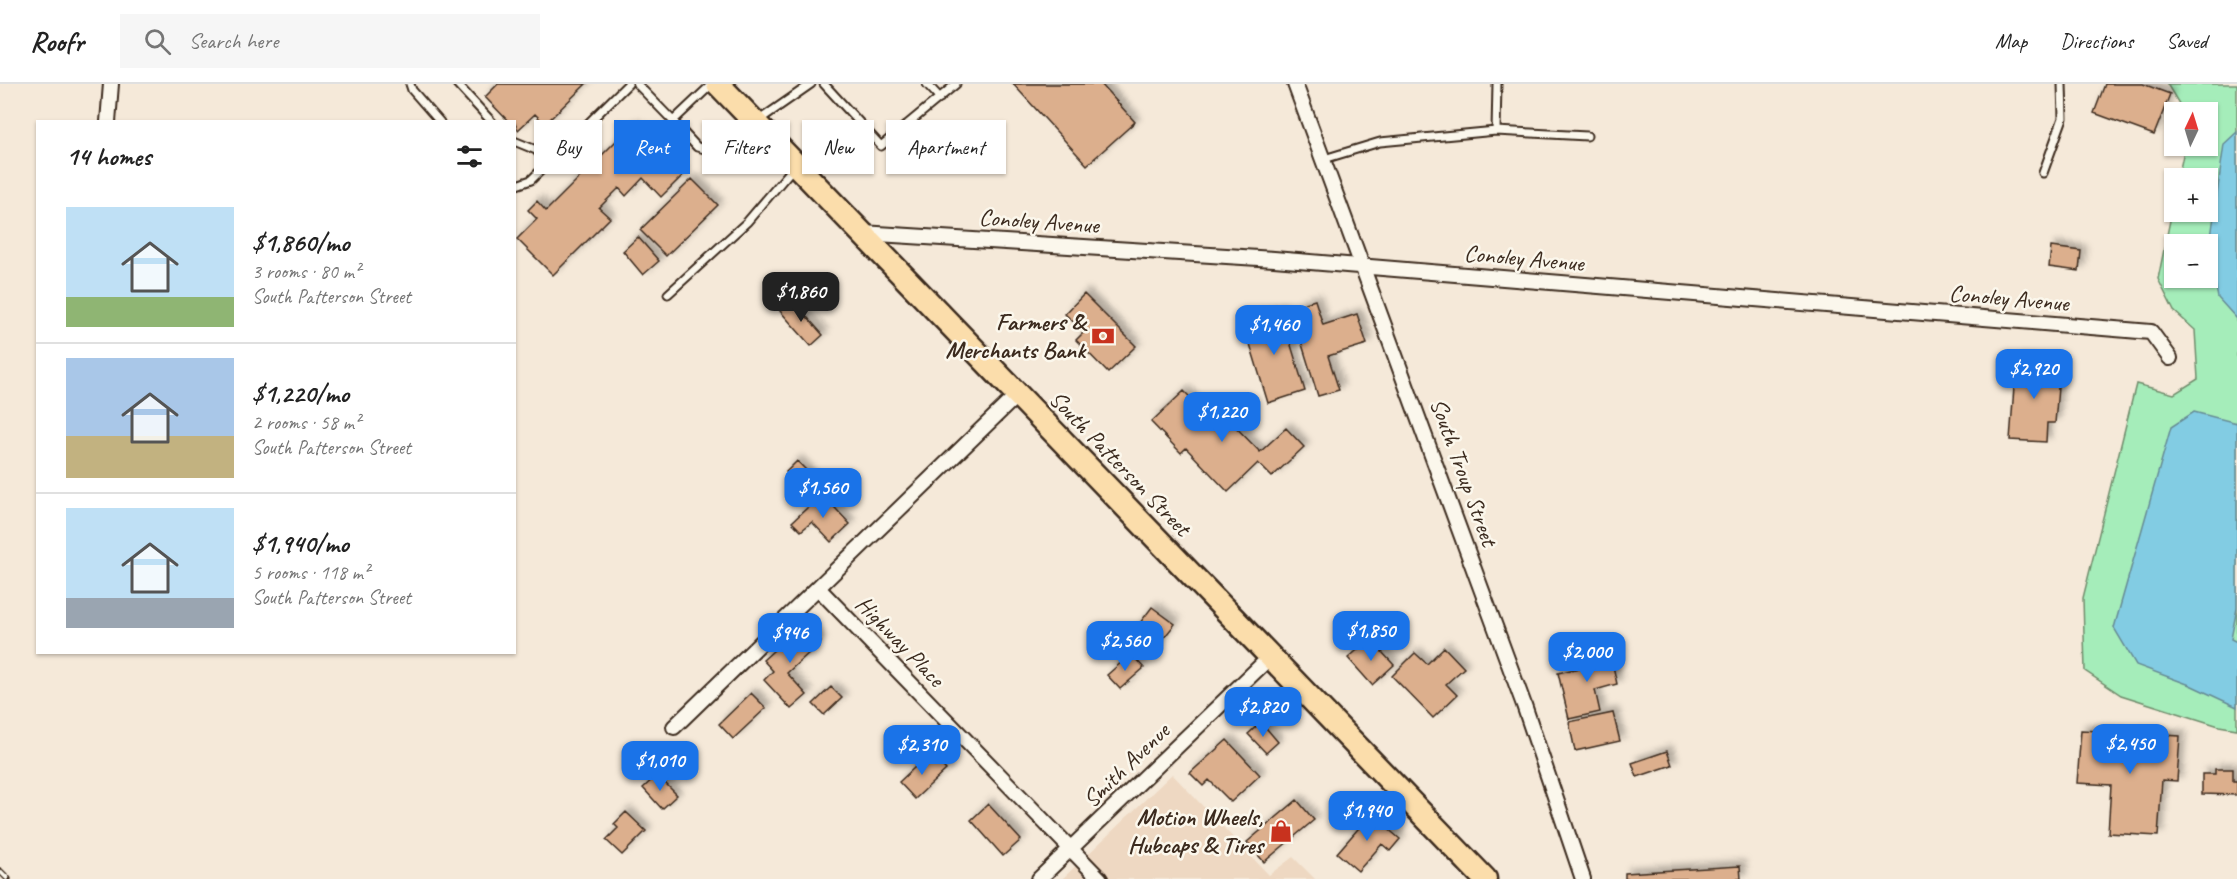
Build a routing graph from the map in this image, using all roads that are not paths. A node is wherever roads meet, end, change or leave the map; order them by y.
1 (111, 84) edge
2 (410, 84) edge
3 (628, 84) edge
4 (637, 84) edge
5 (712, 84) edge
6 (717, 84) edge
7 (811, 84) edge
8 (824, 84) edge
9 (927, 84) edge
10 (956, 84) edge
11 (1295, 84) edge
12 (1497, 84) edge
13 (2062, 84) edge
14 (460, 85) edge
15 (801, 87) edge
16 (940, 98) junction
17 (108, 120) edge
18 (438, 120) edge
19 (490, 120) edge
20 (592, 120) edge
21 (672, 120) edge
22 (674, 120) edge
23 (752, 120) edge
24 (759, 120) edge
25 (1496, 131) junction
26 (1587, 136) dead end
27 (690, 139) edge
28 (516, 142) edge
29 (702, 148) edge
30 (534, 149) edge
31 (790, 159) edge
32 (1324, 159) junction
33 (796, 165) junction
34 (2043, 173) dead end
35 (537, 174) edge
36 (516, 185) edge
37 (862, 234) junction
38 (1364, 267) junction
39 (668, 294) dead end
40 (2170, 358) dead end
41 (1017, 394) junction
42 (818, 588) junction
43 (1270, 657) junction
44 (674, 727) dead end
45 (1070, 850) junction
46 (1039, 879) edge
47 (1100, 879) edge
48 (1485, 879) edge
49 (1582, 879) edge

1 - 17 street
2 - 18 lane
3 - 20 lane
4 - 21 lane
5 - 22 lane
6 - 23 main road, South Patterson Street
7 - 15 lane
8 - 16 lane
9 - 16 lane
10 - 16 lane
11 - 32 street, South Troup Street
12 - 25 lane
13 - 34 lane
14 - 19 lane
15 - 24 lane
25 - 26 lane
25 - 32 lane
27 - 29 lane
28 - 30 lane
31 - 33 main road, South Patterson Street
32 - 38 street, South Troup Street
33 - 37 main road, South Patterson Street
33 - 39 lane
35 - 36 lane
37 - 38 street, Conoley Avenue
37 - 41 main road, South Patterson Street
38 - 40 street, Conoley Avenue
38 - 49 street, South Troup Street
41 - 42 street
41 - 43 main road, South Patterson Street
42 - 44 street
42 - 45 street, Highway Place
43 - 45 street, Smith Avenue
43 - 48 main road, South Patterson Street
45 - 46 street, Smith Avenue
45 - 47 street, Highway Place

